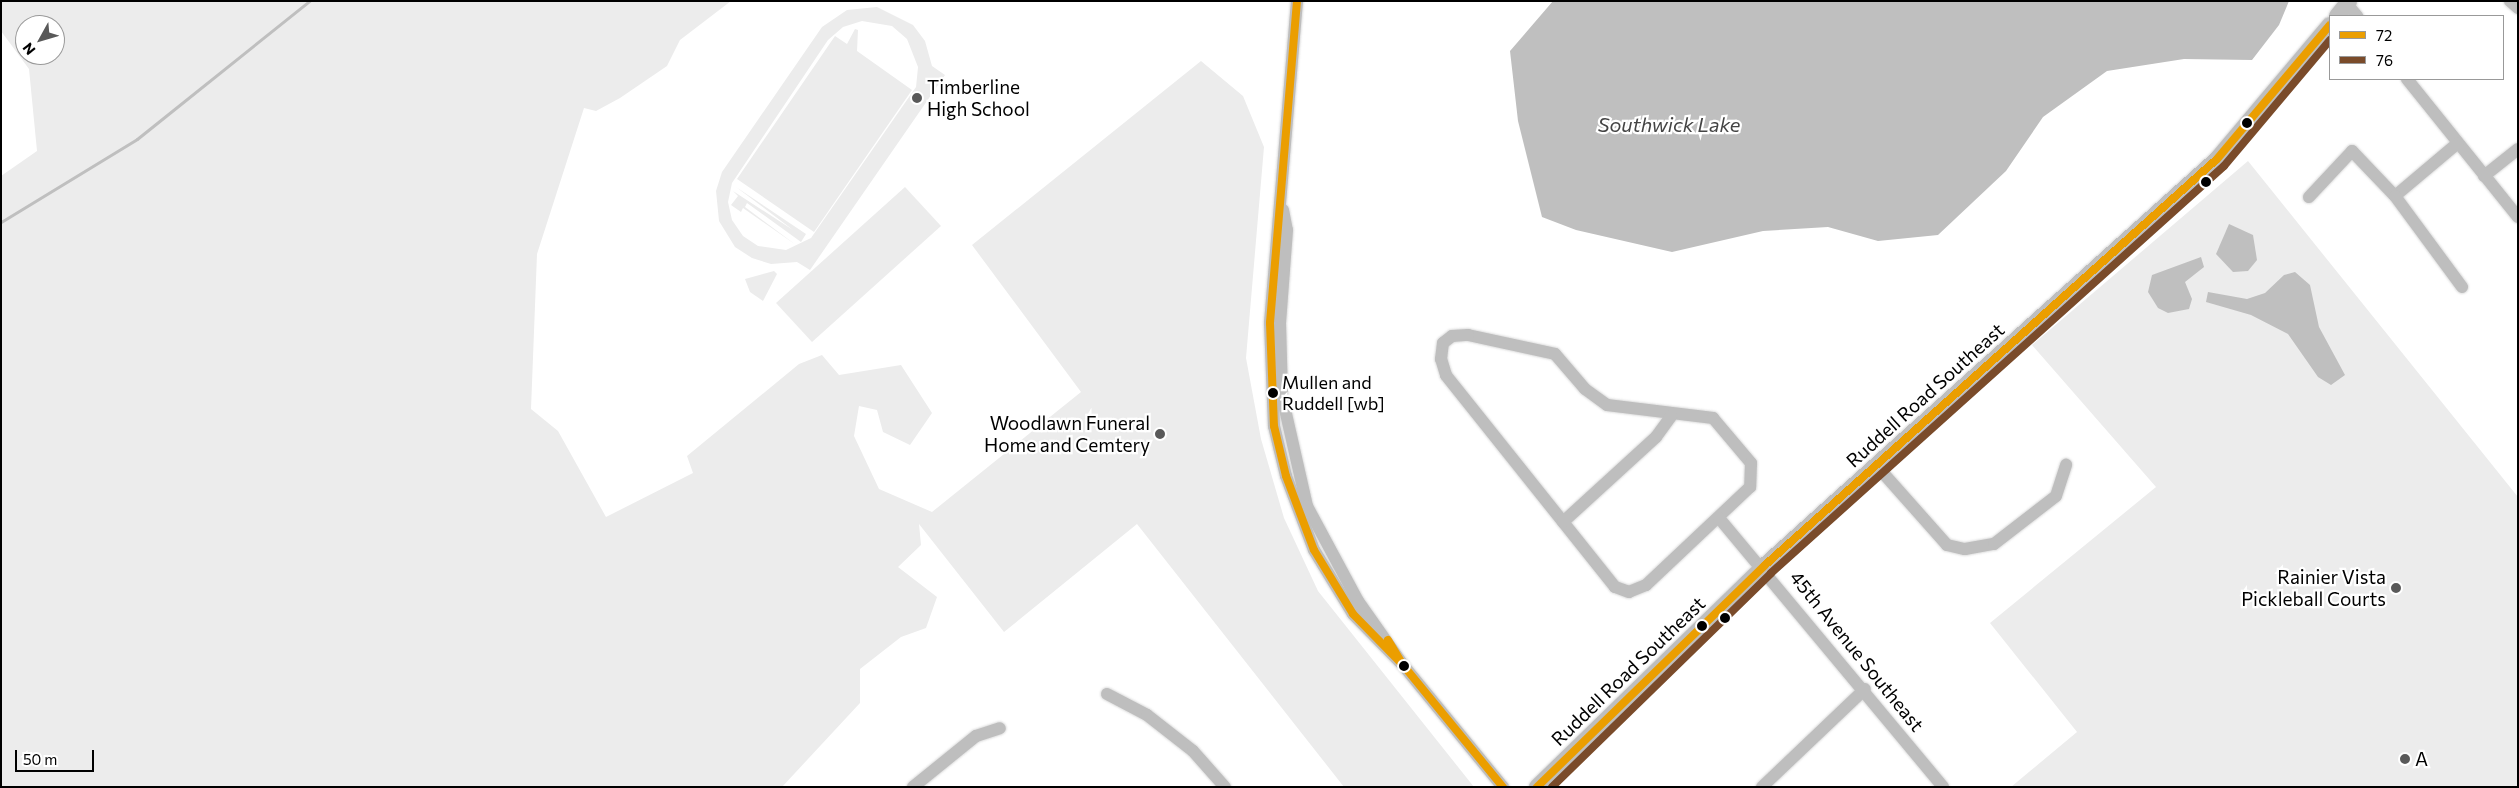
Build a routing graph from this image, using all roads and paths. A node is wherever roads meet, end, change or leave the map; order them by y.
1 (1297, 1) edge
2 (2510, 1) edge
3 (2518, 8) edge
4 (2329, 26) edge
5 (2408, 80) edge
6 (2458, 143) junction
7 (2518, 149) edge
8 (2484, 176) junction
9 (2394, 196) junction
10 (2309, 197) dead end
11 (2518, 217) edge
12 (2462, 287) dead end
13 (1671, 416) junction
14 (1876, 465) junction
15 (2066, 465) dead end
16 (1719, 518) junction
17 (1563, 522) junction
18 (1764, 566) junction
19 (1865, 690) junction
20 (1107, 694) dead end
21 (1000, 728) dead end
22 (912, 787) edge
23 (1225, 787) edge
24 (1503, 787) edge
25 (1537, 787) edge
26 (1762, 787) edge
27 (1943, 787) edge

1 - 24 street
2 - 3 street
4 - 14 main road, Ruddell Road Southeast
5 - 6 street
6 - 8 street
6 - 9 street
7 - 8 street
8 - 11 street
9 - 10 street
9 - 12 street
13 - 16 street
13 - 17 street
13 - 17 street
14 - 15 street
14 - 18 main road, Ruddell Road Southeast
16 - 17 street
16 - 18 street, 45th Avenue Southeast
18 - 19 street, 45th Avenue Southeast
18 - 25 main road, Ruddell Road Southeast
19 - 26 street
19 - 27 street, 45th Avenue Southeast
20 - 23 street
21 - 22 street

